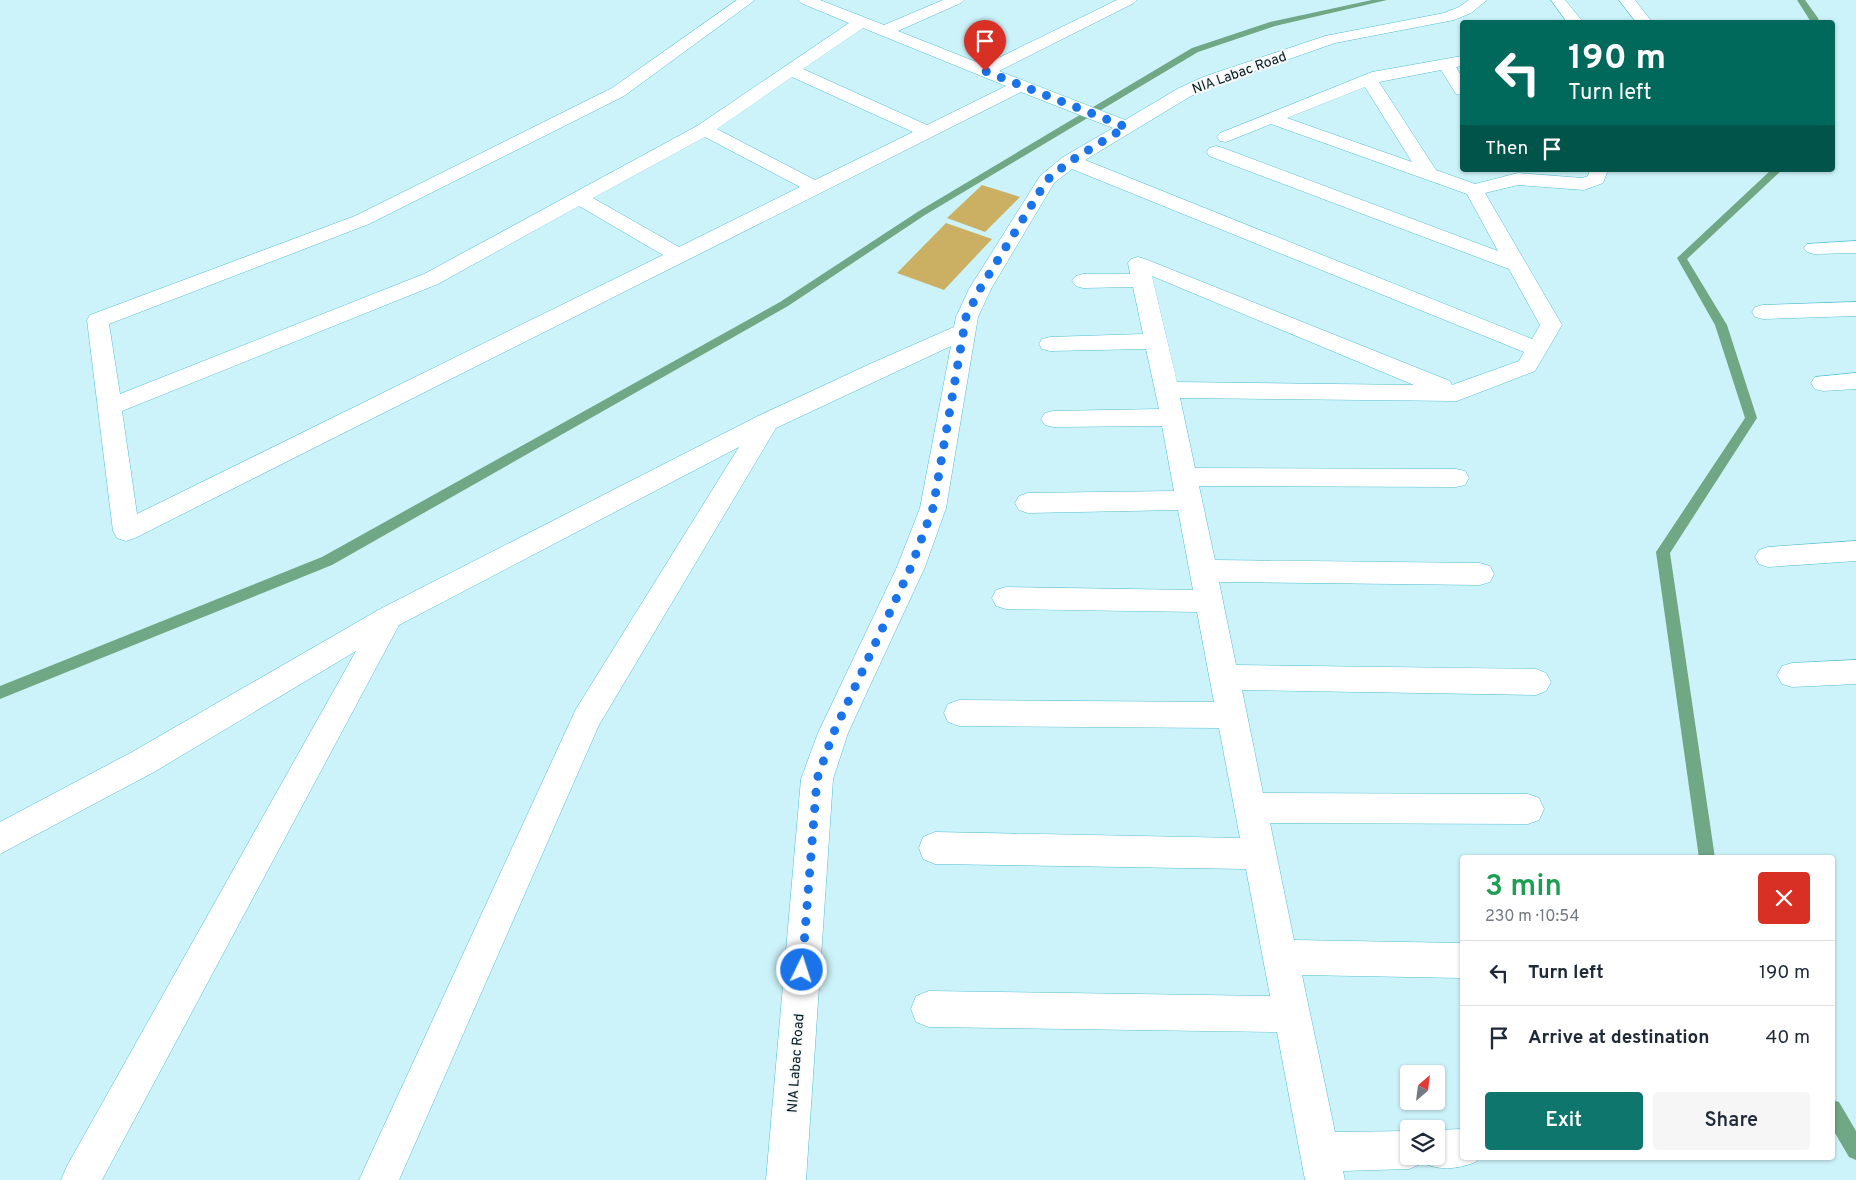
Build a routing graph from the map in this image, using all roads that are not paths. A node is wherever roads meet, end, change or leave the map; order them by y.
1 (747, 0) edge
2 (806, 0) edge
3 (956, 0) edge
4 (1130, 0) edge
5 (1479, 0) edge
6 (1627, 0) edge
7 (1558, 1) dead end
8 (1573, 20) edge
9 (1642, 20) edge
10 (862, 22) junction
11 (884, 31) junction
12 (1454, 63) edge
13 (791, 70) junction
14 (985, 71) junction
15 (1369, 80) junction
16 (1460, 83) edge
17 (1021, 85) junction
18 (1270, 118) junction
19 (1117, 123) junction
20 (704, 129) junction
21 (928, 132) junction
22 (1070, 161) junction
23 (1598, 172) edge
24 (1430, 175) junction
25 (1516, 175) edge
26 (816, 188) junction
27 (1474, 190) junction
28 (579, 198) junction
29 (1856, 247) edge
30 (1814, 248) dead end
31 (679, 255) junction
32 (1518, 265) junction
33 (1142, 280) junction
34 (1084, 281) dead end
35 (1856, 309) edge
36 (1762, 312) dead end
37 (964, 331) junction
38 (1156, 341) junction
39 (1050, 344) dead end
40 (1537, 349) junction
41 (1856, 382) edge
42 (1823, 383) dead end
43 (1167, 390) junction
44 (1457, 392) junction
45 (110, 407) junction
46 (1172, 417) junction
47 (1053, 419) dead end
48 (767, 422) junction
49 (1456, 478) dead end
50 (1186, 488) junction
51 (1028, 502) dead end
52 (1856, 551) edge
53 (1768, 557) dead end
54 (1203, 571) junction
55 (1480, 574) dead end
56 (1006, 598) dead end
57 (1209, 601) junction
58 (390, 616) junction
59 (1856, 672) edge
60 (1792, 675) dead end
61 (1224, 677) junction
62 (1536, 682) dead end
63 (959, 713) dead end
64 (1232, 715) junction
65 (1250, 808) junction
66 (1528, 809) dead end
67 (0, 839) edge
68 (935, 848) dead end
69 (1259, 854) junction
70 (1280, 957) junction
71 (1460, 960) edge
72 (929, 1009) dead end
73 (1292, 1014) junction
74 (1460, 1148) edge
75 (1445, 1149) edge
76 (1400, 1152) edge
77 (1322, 1166) edge
78 (81, 1180) edge
79 (379, 1180) edge
80 (786, 1180) edge

1 - 45 street
2 - 10 street
3 - 11 street
4 - 14 street
5 - 19 street, NIA Labac Road
6 - 9 street
7 - 8 street
10 - 11 street
10 - 13 street
11 - 14 street
12 - 15 street
12 - 16 street
13 - 20 street
13 - 21 street
14 - 17 street
15 - 18 street
15 - 24 street
17 - 19 street
17 - 21 street
18 - 24 street
18 - 32 street
19 - 22 street, NIA Labac Road
20 - 26 street
20 - 28 street
21 - 26 street
22 - 37 street, NIA Labac Road
22 - 40 street
23 - 25 street
24 - 27 street
25 - 27 street
26 - 31 street
27 - 32 street
28 - 31 street
28 - 45 street
29 - 30 street
31 - 45 street
32 - 40 street
33 - 34 street
33 - 38 street
33 - 44 street
35 - 36 street
37 - 48 street
37 - 80 street, NIA Labac Road
38 - 39 street
38 - 43 street
40 - 44 street
41 - 42 street
43 - 44 street
43 - 46 street
46 - 47 street
46 - 50 street
48 - 58 street
48 - 79 street
49 - 50 street
50 - 51 street
50 - 54 street
52 - 53 street
54 - 55 street
54 - 57 street
56 - 57 street
57 - 61 street
58 - 67 street
58 - 78 street
59 - 60 street
61 - 62 street
61 - 64 street
63 - 64 street
64 - 65 street
65 - 66 street
65 - 69 street
68 - 69 street
69 - 70 street
70 - 71 street
70 - 73 street
72 - 73 street
73 - 77 street
74 - 75 street
76 - 77 street

